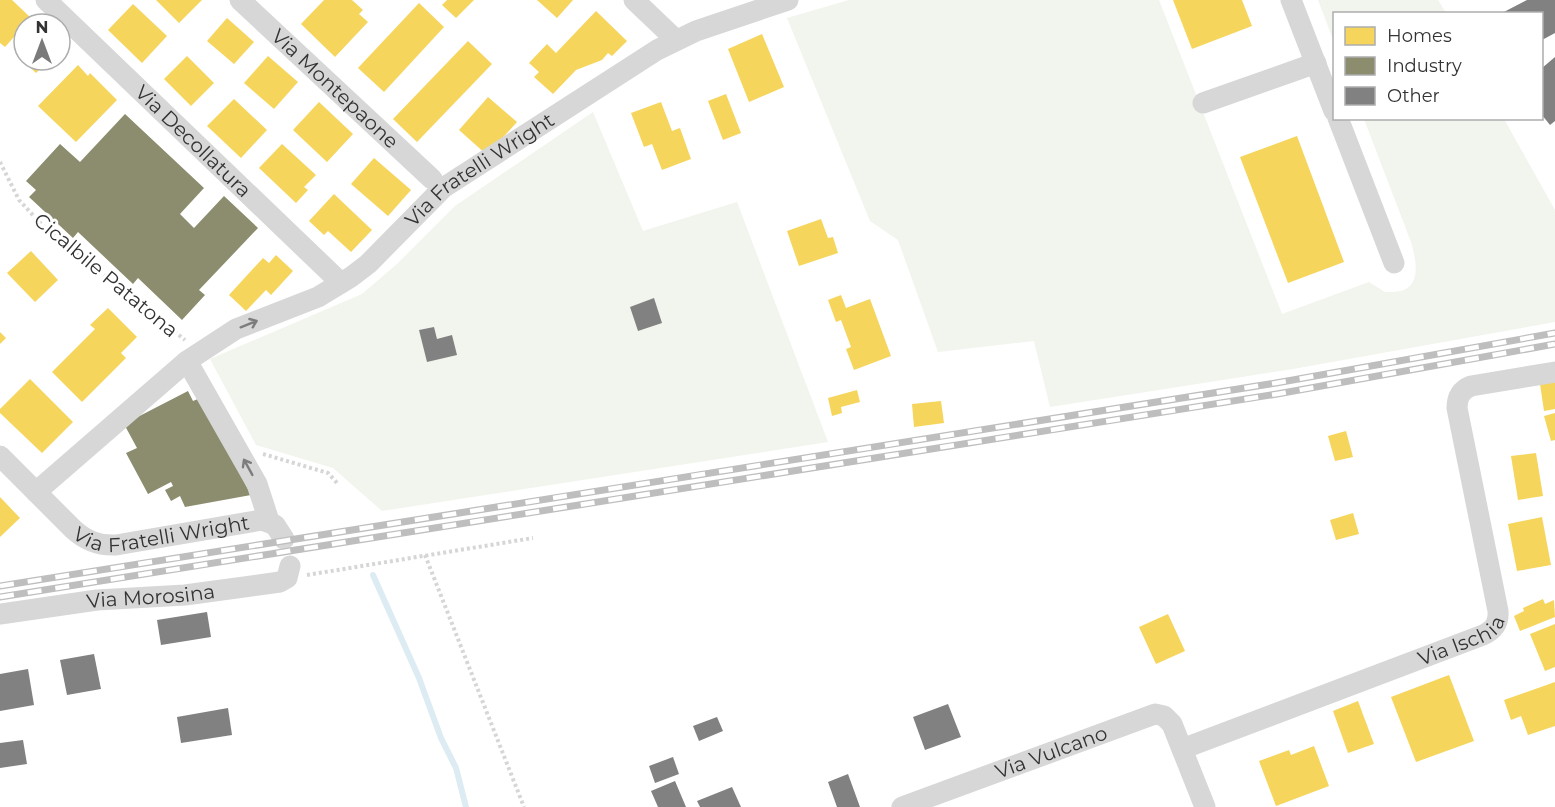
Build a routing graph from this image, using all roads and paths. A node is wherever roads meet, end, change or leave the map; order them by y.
1 (46, 0) edge
2 (240, 0) edge
3 (634, 0) edge
4 (788, 0) edge
5 (1291, 0) edge
6 (676, 40) junction
7 (1316, 63) junction
8 (1203, 104) dead end
9 (1333, 106) edge
10 (1339, 120) edge
11 (0, 162) edge
12 (432, 179) dead end
13 (1394, 263) dead end
14 (341, 283) junction
15 (193, 357) junction
16 (1555, 372) edge
17 (262, 454) dead end
18 (0, 456) edge
19 (339, 485) dead end
20 (36, 492) junction
21 (270, 521) junction
22 (533, 538) dead end
23 (284, 539) dead end
24 (425, 555) junction
25 (289, 570) joint
26 (0, 614) edge
27 (1182, 749) junction
28 (524, 807) edge
29 (902, 807) edge
30 (1205, 807) edge

1 - 14 street, Via Decollatura
2 - 12 street, Via Montepaone
3 - 6 street
4 - 6 street, Via Fratelli Wright
5 - 7 street
6 - 14 street, Via Fratelli Wright
7 - 8 street
7 - 9 street
10 - 13 street
11 - 15 path, Cicalbile Patatona
15 -> 14 street, Via Fratelli Wright
15 - 20 street, Via Fratelli Wright
21 -> 15 street, Via Fratelli Wright
16 - 27 street, Via Ischia
17 - 19 path
18 - 20 street, Via Fratelli Wright
20 - 21 street, Via Fratelli Wright
21 - 23 street
22 - 24 path
24 - 25 path
24 - 28 path
25 - 26 street, Via Morosina
27 - 29 street, Via Vulcano
27 - 30 street, Via Vulcano

